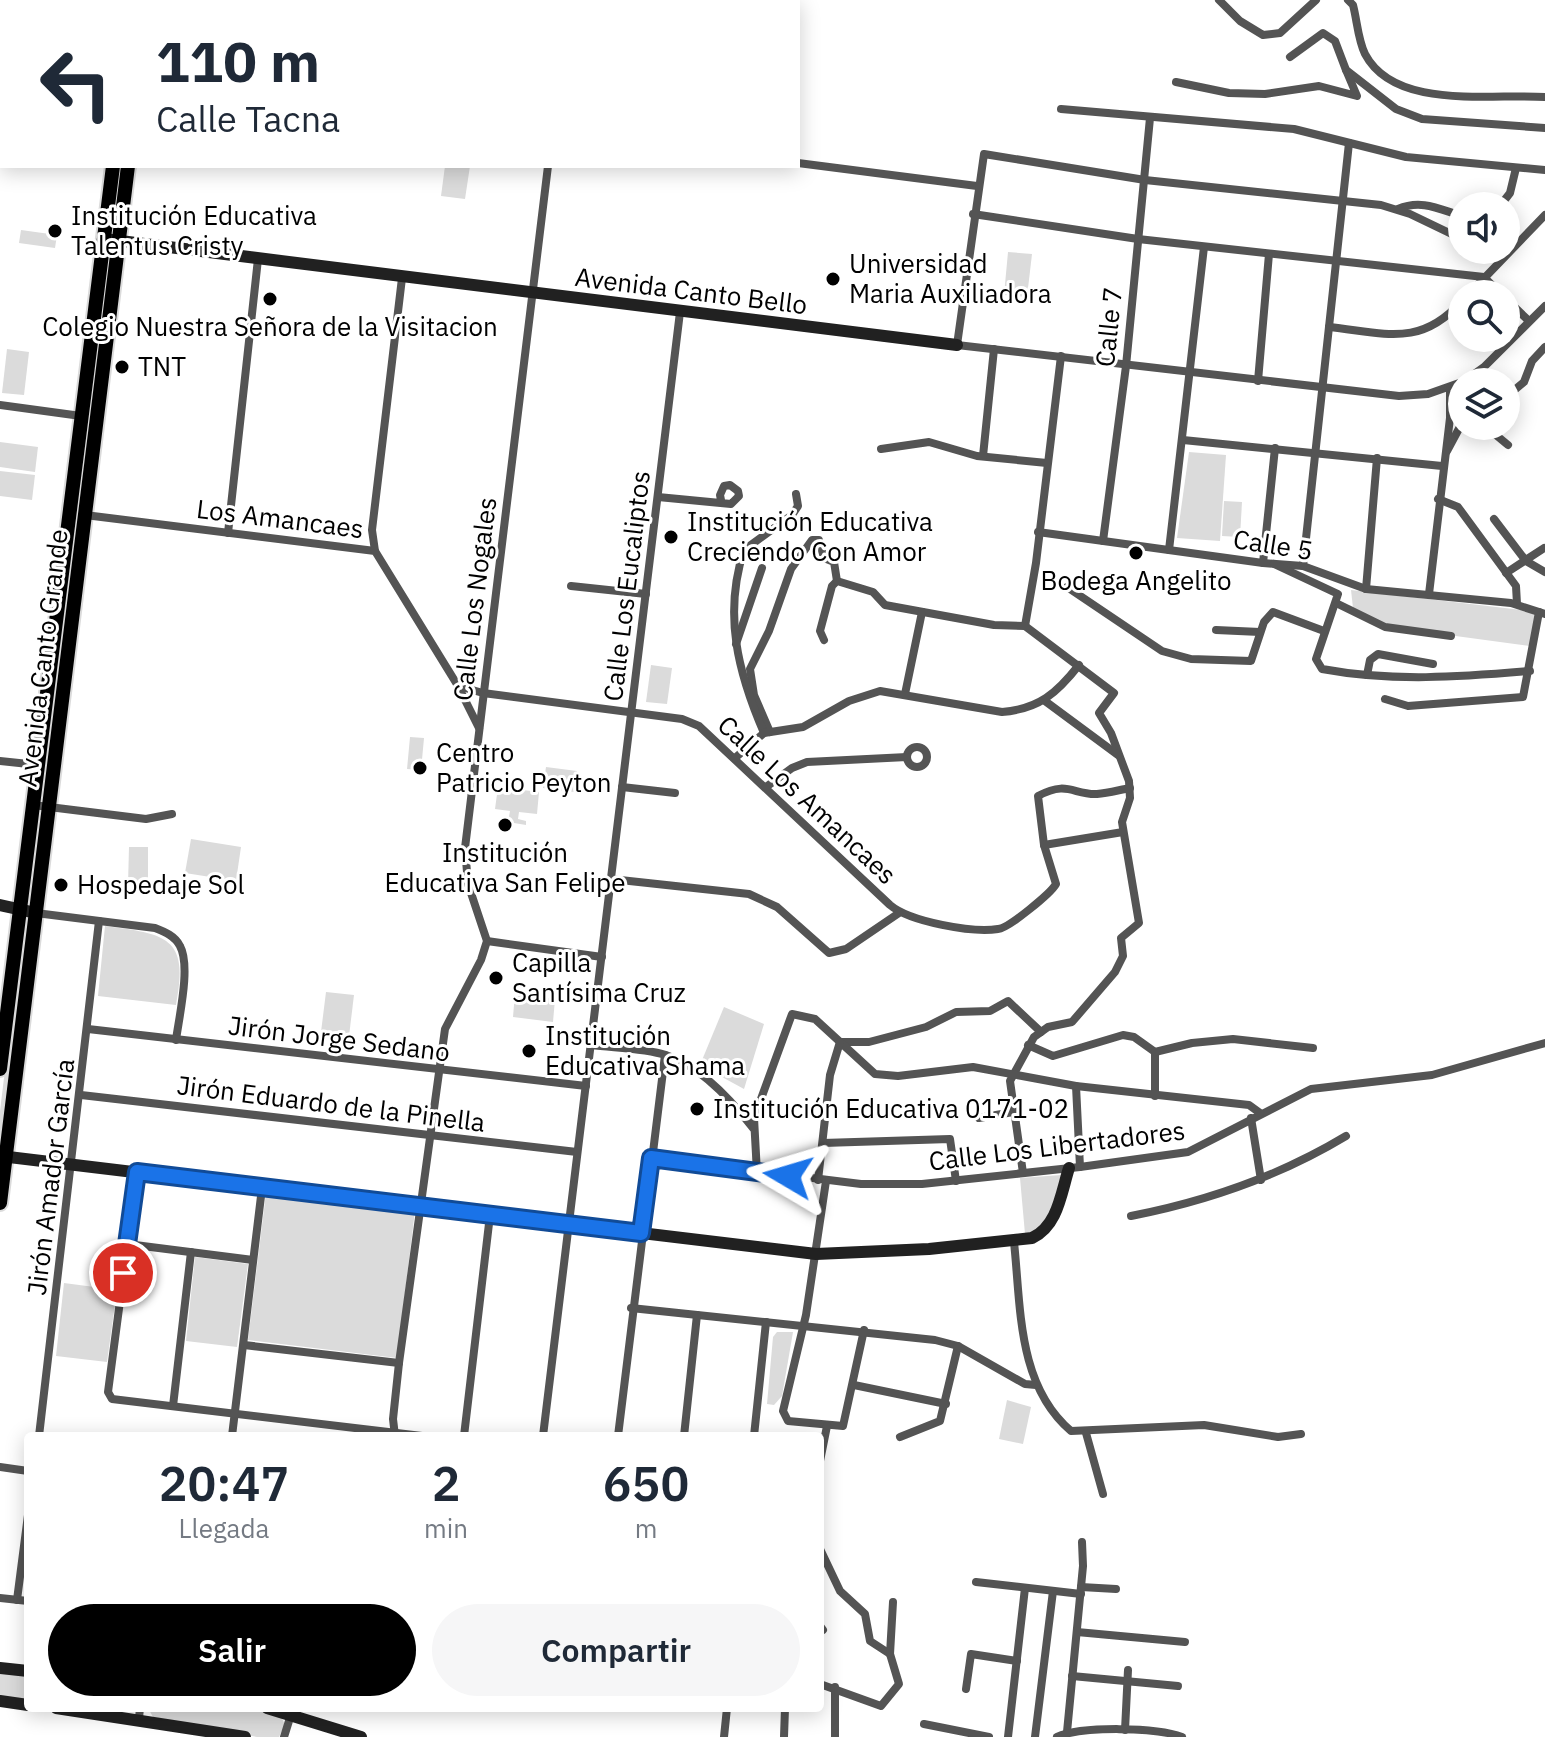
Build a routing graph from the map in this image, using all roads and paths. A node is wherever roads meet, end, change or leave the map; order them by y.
1 (1219, 0) edge
2 (1316, 0) edge
3 (1348, 0) edge
4 (1290, 57) dead end
5 (1346, 70) junction
6 (1176, 82) dead end
7 (1545, 97) edge
8 (1061, 109) dead end
9 (1150, 118) junction
10 (1545, 128) edge
11 (1349, 143) junction
12 (800, 163) edge
13 (113, 168) edge
14 (128, 168) edge
15 (548, 168) edge
16 (1516, 168) junction
17 (1532, 169) junction
18 (1545, 170) edge
19 (1145, 180) junction
20 (1545, 180) edge
21 (977, 186) junction
22 (1510, 192) edge
23 (1341, 200) junction
24 (1398, 209) junction
25 (1448, 211) edge
26 (973, 214) junction
27 (1545, 215) edge
28 (1448, 232) edge
29 (1138, 239) junction
30 (111, 240) junction
31 (1520, 240) edge
32 (1204, 247) junction
33 (1269, 254) junction
34 (258, 259) junction
35 (1335, 260) junction
36 (1496, 264) edge
37 (1484, 277) junction
38 (402, 278) junction
39 (1481, 280) edge
40 (1487, 280) edge
41 (533, 293) junction
42 (1545, 306) edge
43 (680, 312) junction
44 (1520, 312) edge
45 (1448, 314) edge
46 (1529, 321) junction
47 (1329, 327) junction
48 (957, 345) junction
49 (1545, 347) edge
50 (994, 349) junction
51 (1061, 356) junction
52 (1126, 366) junction
53 (1477, 368) edge
54 (1192, 374) junction
55 (1258, 381) junction
56 (1520, 385) edge
57 (1321, 387) junction
58 (1448, 389) edge
59 (0, 405) edge
60 (1448, 409) edge
61 (81, 416) junction
62 (1183, 440) junction
63 (1454, 440) edge
64 (1502, 440) edge
65 (1508, 445) dead end
66 (1275, 448) junction
67 (881, 449) dead end
68 (1313, 451) junction
69 (983, 456) junction
70 (1377, 458) junction
71 (1443, 461) junction
72 (1047, 463) junction
73 (796, 494) dead end
74 (658, 497) junction
75 (1438, 499) junction
76 (721, 500) dead end
77 (77, 515) junction
78 (1494, 519) dead end
79 (1038, 532) junction
80 (228, 533) junction
81 (1103, 541) junction
82 (1544, 548) edge
83 (1169, 550) junction
84 (375, 551) junction
85 (1526, 561) junction
86 (1263, 563) junction
87 (1274, 563) junction
88 (1303, 566) junction
89 (762, 568) dead end
90 (1545, 572) edge
91 (1506, 573) junction
92 (837, 581) junction
93 (571, 586) dead end
94 (1067, 587) dead end
95 (1366, 589) junction
96 (646, 594) junction
97 (1429, 594) junction
98 (1336, 603) junction
99 (1517, 604) junction
100 (922, 612) junction
101 (1542, 613) edge
102 (1025, 626) junction
103 (1216, 630) dead end
104 (1324, 631) junction
105 (1260, 632) junction
106 (1451, 636) dead end
107 (824, 640) dead end
108 (736, 644) junction
109 (1433, 664) dead end
110 (1079, 665) junction
111 (1530, 671) junction
112 (1367, 675) junction
113 (458, 686) junction
114 (483, 693) junction
115 (905, 694) junction
116 (1385, 699) dead end
117 (1045, 701) junction
118 (632, 712) junction
119 (479, 729) junction
120 (767, 733) junction
121 (1120, 756) junction
122 (907, 757) dead end
123 (735, 758) junction
124 (0, 761) edge
125 (38, 765) junction
126 (622, 787) junction
127 (766, 787) junction
128 (1130, 788) junction
129 (675, 793) dead end
130 (40, 806) junction
131 (172, 814) dead end
132 (1123, 832) junction
133 (1044, 845) junction
134 (611, 879) junction
135 (0, 905) edge
136 (21, 908) junction
137 (36, 913) junction
138 (899, 913) junction
139 (99, 921) junction
140 (487, 941) junction
141 (602, 957) junction
142 (88, 1029) junction
143 (1041, 1032) junction
144 (176, 1040) junction
145 (840, 1042) junction
146 (1545, 1043) edge
147 (591, 1045) junction
148 (1028, 1045) junction
149 (1313, 1048) dead end
150 (1155, 1052) junction
151 (665, 1055) junction
152 (0, 1069) edge
153 (439, 1070) junction
154 (1014, 1074) junction
155 (586, 1086) junction
156 (1076, 1086) junction
157 (81, 1095) junction
158 (1155, 1096) junction
159 (1013, 1112) junction
160 (1260, 1113) junction
161 (979, 1118) dead end
162 (1251, 1118) junction
163 (753, 1128) junction
164 (1346, 1136) dead end
165 (429, 1137) junction
166 (823, 1143) junction
167 (577, 1152) junction
168 (3, 1156) edge
169 (651, 1158) junction
170 (72, 1164) junction
171 (1074, 1168) junction
172 (137, 1172) junction
173 (757, 1173) junction
174 (1023, 1173) junction
175 (822, 1180) junction
176 (1261, 1180) junction
177 (956, 1181) junction
178 (262, 1188) junction
179 (0, 1203) edge
180 (419, 1207) junction
181 (490, 1215) junction
182 (1131, 1216) dead end
183 (567, 1224) junction
184 (641, 1233) junction
185 (1014, 1242) junction
186 (127, 1244) junction
187 (191, 1252) junction
188 (816, 1254) junction
189 (253, 1260) junction
190 (631, 1308) junction
191 (697, 1315) junction
192 (766, 1322) junction
193 (803, 1325) junction
194 (864, 1330) junction
195 (244, 1345) junction
196 (958, 1346) junction
197 (399, 1363) junction
198 (854, 1385) junction
199 (1036, 1385) junction
200 (946, 1404) junction
201 (173, 1406) junction
202 (235, 1413) junction
203 (827, 1426) junction
204 (39, 1432) edge
205 (233, 1432) edge
206 (380, 1432) edge
207 (395, 1432) edge
208 (464, 1432) edge
209 (543, 1432) edge
210 (618, 1432) edge
211 (684, 1432) edge
212 (754, 1432) edge
213 (1086, 1433) junction
214 (1301, 1434) dead end
215 (900, 1437) dead end
216 (824, 1441) edge
217 (0, 1467) edge
218 (24, 1470) edge
219 (1103, 1494) dead end
220 (1082, 1542) dead end
221 (24, 1546) edge
222 (824, 1557) edge
223 (976, 1582) dead end
224 (1025, 1588) junction
225 (1116, 1589) dead end
226 (1081, 1590) junction
227 (1053, 1591) junction
228 (0, 1598) edge
229 (17, 1600) junction
230 (24, 1601) edge
231 (893, 1602) dead end
232 (1077, 1632) junction
233 (1185, 1642) dead end
234 (890, 1654) junction
235 (1017, 1661) junction
236 (0, 1668) edge
237 (1128, 1670) dead end
238 (24, 1671) edge
239 (1072, 1676) junction
240 (1127, 1681) junction
241 (824, 1685) edge
242 (1178, 1686) dead end
243 (835, 1687) junction
244 (966, 1689) dead end
245 (0, 1701) edge
246 (24, 1704) edge
247 (292, 1712) edge
248 (295, 1712) edge
249 (727, 1712) edge
250 (785, 1712) edge
251 (140, 1713) edge
252 (924, 1724) dead end
253 (1125, 1730) junction
254 (1067, 1732) junction
255 (1180, 1736) edge
256 (245, 1737) edge
257 (284, 1737) edge
258 (361, 1737) edge
259 (724, 1737) edge
260 (784, 1737) edge
261 (835, 1737) edge
262 (989, 1737) edge
263 (1008, 1737) edge
264 (1035, 1737) edge
265 (1057, 1737) edge

1 - 2 street
3 - 7 street
4 - 5 street
5 - 6 street
5 - 10 street
8 - 9 street
9 - 11 street
9 - 19 street, Calle 7
11 - 16 street
11 - 23 street
12 - 21 street
13 - 30 main road, Avenida Canto Grande
14 - 30 main road, Avenida Canto Grande
15 - 41 street, Calle Los Nogales
16 - 17 street
16 - 22 street
17 - 18 street
17 - 20 street
19 - 21 street
19 - 23 street
19 - 29 street, Calle 7
21 - 26 street
23 - 24 street
23 - 35 street
24 - 25 street
24 - 28 street
26 - 29 street
26 - 48 street
27 - 31 street
29 - 32 street
29 - 52 street, Calle 7
30 - 34 street, Avenida Canto Bello
30 - 61 main road, Avenida Canto Grande
30 - 77 main road, Avenida Canto Grande
32 - 33 street
32 - 54 street
33 - 35 street
33 - 55 street
34 - 38 street, Avenida Canto Bello
34 - 80 street
35 - 37 street
35 - 47 street
36 - 37 street
37 - 39 street
37 - 40 street
38 - 41 street, Avenida Canto Bello
38 - 84 street
41 - 43 street, Avenida Canto Bello
41 - 114 street, Calle Los Nogales
42 - 46 street, Avenida Canto Bello
43 - 48 street, Avenida Canto Bello
43 - 74 street, Calle Los Eucaliptos
44 - 46 street
45 - 47 street
46 - 53 street, Avenida Canto Bello
47 - 57 street
48 - 50 street, Avenida Canto Bello
49 - 56 street
50 - 51 street, Avenida Canto Bello
50 - 69 street
51 - 52 street, Avenida Canto Bello
51 - 72 street
52 - 54 street, Avenida Canto Bello
52 - 81 street, Calle 7
54 - 55 street, Avenida Canto Bello
54 - 62 street
55 - 57 street, Avenida Canto Bello
57 - 58 street, Avenida Canto Bello
57 - 68 street
59 - 61 street
60 - 71 street
61 - 77 main road, Avenida Canto Grande
62 - 66 street
62 - 83 street
63 - 71 street
64 - 65 street
66 - 68 street
66 - 86 street
67 - 69 street
68 - 70 street
68 - 88 street
69 - 72 street
70 - 71 street
70 - 95 street
71 - 75 street
72 - 79 street
73 - 108 street
74 - 76 street
74 - 96 street, Calle Los Eucaliptos
75 - 91 street
75 - 97 street
77 - 80 street, Los Amancaes
77 - 125 main road, Avenida Canto Grande
77 - 130 main road, Avenida Canto Grande
78 - 85 street
79 - 81 street, Calle 5
79 - 102 street
80 - 84 street, Los Amancaes
81 - 83 street, Calle 5
82 - 85 street
83 - 86 street, Calle 5
84 - 113 street, Los Amancaes
85 - 90 street
85 - 91 street
86 - 87 street, Calle 5
87 - 88 street, Calle 5
87 - 98 street
88 - 95 street, Calle 5
89 - 108 street
91 - 99 street
92 - 100 street
92 - 107 street
92 - 120 street
93 - 96 street
94 - 105 street
95 - 97 street, Calle 5
96 - 118 street, Calle Los Eucaliptos
97 - 99 street, Calle 5
98 - 104 street
98 - 106 street
99 - 101 street, Calle 5
100 - 102 street
100 - 115 street
101 - 111 street
102 - 110 street
103 - 105 street
104 - 105 street
104 - 112 street
108 - 120 street
109 - 112 street
110 - 117 street
110 - 121 street
111 - 112 street
111 - 116 street
113 - 114 street, Calle Los Amancaes
113 - 119 street, Los Amancaes
114 - 118 street, Calle Los Amancaes
114 - 119 street, Calle Los Nogales
115 - 117 street
115 - 120 street
117 - 121 street
118 - 123 street, Calle Los Amancaes
118 - 126 street, Calle Los Eucaliptos
119 - 140 street, Calle Los Nogales
120 - 123 street
121 - 128 street
122 - 127 street
123 - 127 street, Calle Los Amancaes
124 - 125 street
125 - 130 main road, Avenida Canto Grande
126 - 129 street
126 - 134 street, Calle Los Eucaliptos
127 - 138 street, Calle Los Amancaes
128 - 132 street
128 - 133 street
130 - 131 street
130 - 136 main road, Avenida Canto Grande
130 - 137 main road, Avenida Canto Grande
132 - 133 street
132 - 143 street
133 - 138 street, Calle Los Amancaes
134 - 138 street
134 - 141 street, Calle Los Eucaliptos
135 - 136 street
136 - 137 street
136 - 152 main road, Avenida Canto Grande
137 - 139 street
137 - 168 main road, Avenida Canto Grande
139 - 142 street, Jirón Amador García
139 - 144 street
140 - 141 street
140 - 153 street
141 - 147 street, Calle Los Eucaliptos
142 - 144 street, Jirón Jorge Sedano
142 - 157 street, Jirón Amador García
143 - 145 street
143 - 148 street
144 - 153 street, Jirón Jorge Sedano
145 - 154 street
145 - 163 street
145 - 166 street
146 - 160 street, Calle Los Libertadores
147 - 151 street
147 - 155 street, Calle Los Eucaliptos
148 - 150 street
148 - 154 street
149 - 150 street
150 - 158 street
151 - 163 street
151 - 169 street
153 - 155 street, Jirón Jorge Sedano
153 - 165 street
154 - 156 street
154 - 159 street
155 - 167 street, Calle Los Eucaliptos
156 - 158 street
156 - 171 street
157 - 165 street, Jirón Eduardo de la Pinella
157 - 170 street, Jirón Amador García
158 - 160 street
159 - 161 street
159 - 174 street
160 - 162 street, Calle Los Libertadores
162 - 171 street, Calle Los Libertadores
162 - 176 street
163 - 173 street
164 - 176 street
165 - 167 street, Jirón Eduardo de la Pinella
165 - 180 street
166 - 175 street
166 - 177 street
167 - 183 street, Calle Los Eucaliptos
168 - 170 street
168 - 179 main road, Avenida Canto Grande
169 - 173 street, Calle Los Libertadores
169 - 184 street
170 - 172 street
170 - 204 street, Jirón Amador García
171 - 174 street, Calle Los Libertadores
171 - 185 street
172 - 178 street
172 - 186 street
173 - 175 street, Calle Los Libertadores
174 - 177 street, Calle Los Libertadores
175 - 177 street, Calle Los Libertadores
175 - 188 street
176 - 182 street
178 - 180 street
178 - 189 street
180 - 181 street
180 - 197 street
181 - 183 street
181 - 208 street
183 - 184 street
183 - 209 street, Calle Los Eucaliptos
184 - 188 street
184 - 190 street
185 - 188 street
185 - 199 street
186 - 187 street
186 - 201 street
187 - 189 street
187 - 201 street
188 - 193 street
189 - 195 street
190 - 191 street
190 - 210 street
191 - 192 street
191 - 211 street
192 - 193 street
192 - 212 street
193 - 194 street
193 - 203 street
194 - 196 street
194 - 198 street
195 - 197 street
195 - 202 street
196 - 199 street
196 - 200 street
197 - 207 street
198 - 200 street
198 - 203 street
199 - 213 street
200 - 215 street
201 - 202 street
202 - 205 street
202 - 206 street
203 - 216 street
213 - 214 street
213 - 219 street
217 - 218 street
220 - 226 street
221 - 229 street
222 - 234 street
223 - 224 street
224 - 227 street
224 - 235 street
225 - 226 street
226 - 227 street
226 - 232 street
227 - 264 street
228 - 229 street
229 - 230 street
231 - 234 street
232 - 233 street
232 - 239 street
234 - 243 street
235 - 244 street
235 - 263 street
236 - 238 street
237 - 240 street
239 - 240 street
239 - 254 street
240 - 242 street
240 - 253 street
241 - 243 street
243 - 261 street
245 - 246 street
247 - 257 street
248 - 258 street
249 - 259 street
250 - 260 street
251 - 256 street
252 - 262 street
253 - 254 street
253 - 255 street
254 - 265 street

